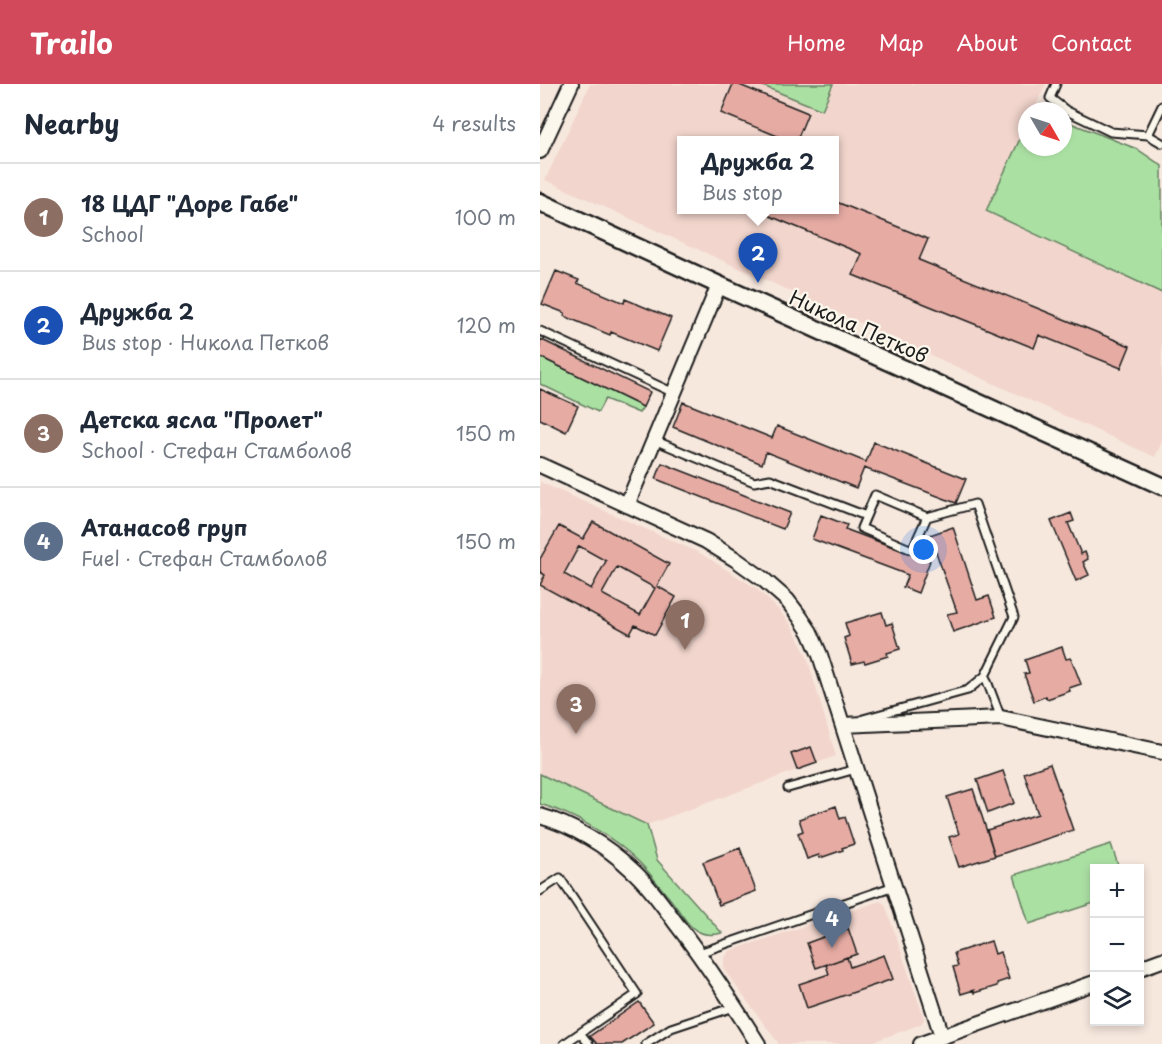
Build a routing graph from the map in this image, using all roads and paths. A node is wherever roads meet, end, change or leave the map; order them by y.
1 (572, 84) edge
2 (1056, 84) edge
3 (1162, 106) edge
4 (1148, 135) junction
5 (1162, 143) edge
6 (540, 151) edge
7 (540, 202) edge
8 (719, 285) junction
9 (540, 331) edge
10 (674, 393) junction
11 (654, 440) junction
12 (540, 465) edge
13 (1162, 486) edge
14 (627, 505) junction
15 (866, 516) junction
16 (927, 517) junction
17 (986, 676) junction
18 (1000, 718) junction
19 (843, 725) junction
20 (1162, 752) edge
21 (856, 769) junction
22 (788, 788) dead end
23 (540, 816) edge
24 (894, 886) junction
25 (540, 891) edge
26 (699, 953) junction
27 (1162, 960) edge
28 (1144, 967) edge
29 (1090, 985) edge
30 (734, 1007) junction
31 (580, 1033) junction
32 (942, 1036) junction
33 (564, 1044) edge
34 (589, 1044) edge
35 (646, 1044) edge
36 (758, 1044) edge
37 (922, 1044) edge

1 - 6 street
2 - 4 lane
3 - 4 lane
4 - 5 lane
7 - 8 street, Никола Петков
8 - 10 street
8 - 13 street, Никола Петков
9 - 10 lane
10 - 11 street
11 - 14 street
11 - 15 lane
12 - 14 street
14 - 19 street
15 - 16 lane
15 - 16 lane
16 - 17 lane
17 - 18 lane
17 - 19 lane
18 - 19 street
18 - 20 street
19 - 21 street
21 - 22 lane
21 - 24 street
23 - 26 street
24 - 26 lane
24 - 32 street
25 - 31 lane
26 - 30 street
27 - 28 street
29 - 32 street
30 - 35 lane
30 - 36 street
31 - 33 lane
31 - 34 lane
32 - 37 street

